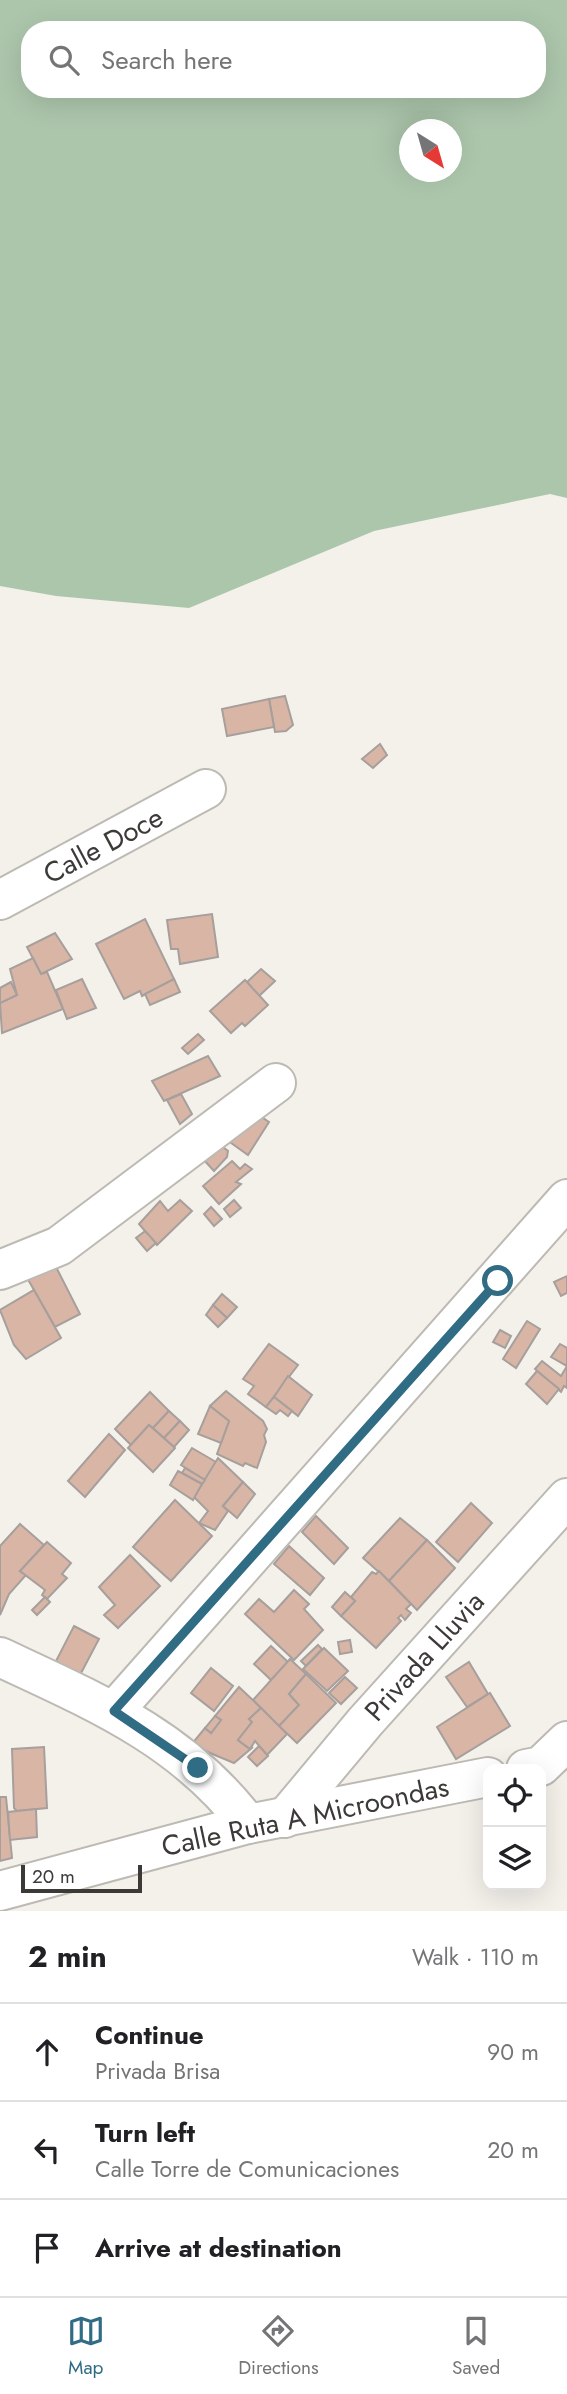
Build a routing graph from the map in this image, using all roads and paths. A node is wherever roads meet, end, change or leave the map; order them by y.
1 (206, 789) dead end
2 (0, 900) edge
3 (276, 1083) dead end
4 (567, 1199) edge
5 (0, 1270) edge
6 (567, 1498) edge
7 (0, 1657) edge
8 (114, 1711) junction
9 (567, 1741) edge
10 (543, 1764) edge
11 (483, 1778) edge
12 (285, 1818) junction
13 (248, 1824) junction
14 (0, 1892) edge

1 - 2 street, Calle Doce
3 - 5 street
4 - 8 street
6 - 12 street, Privada Lluvia
7 - 8 street
8 - 13 street
9 - 10 street
11 - 12 street, Calle Ruta A Microondas
12 - 13 street, Calle Ruta A Microondas
13 - 14 street, Calle Ruta A Microondas

